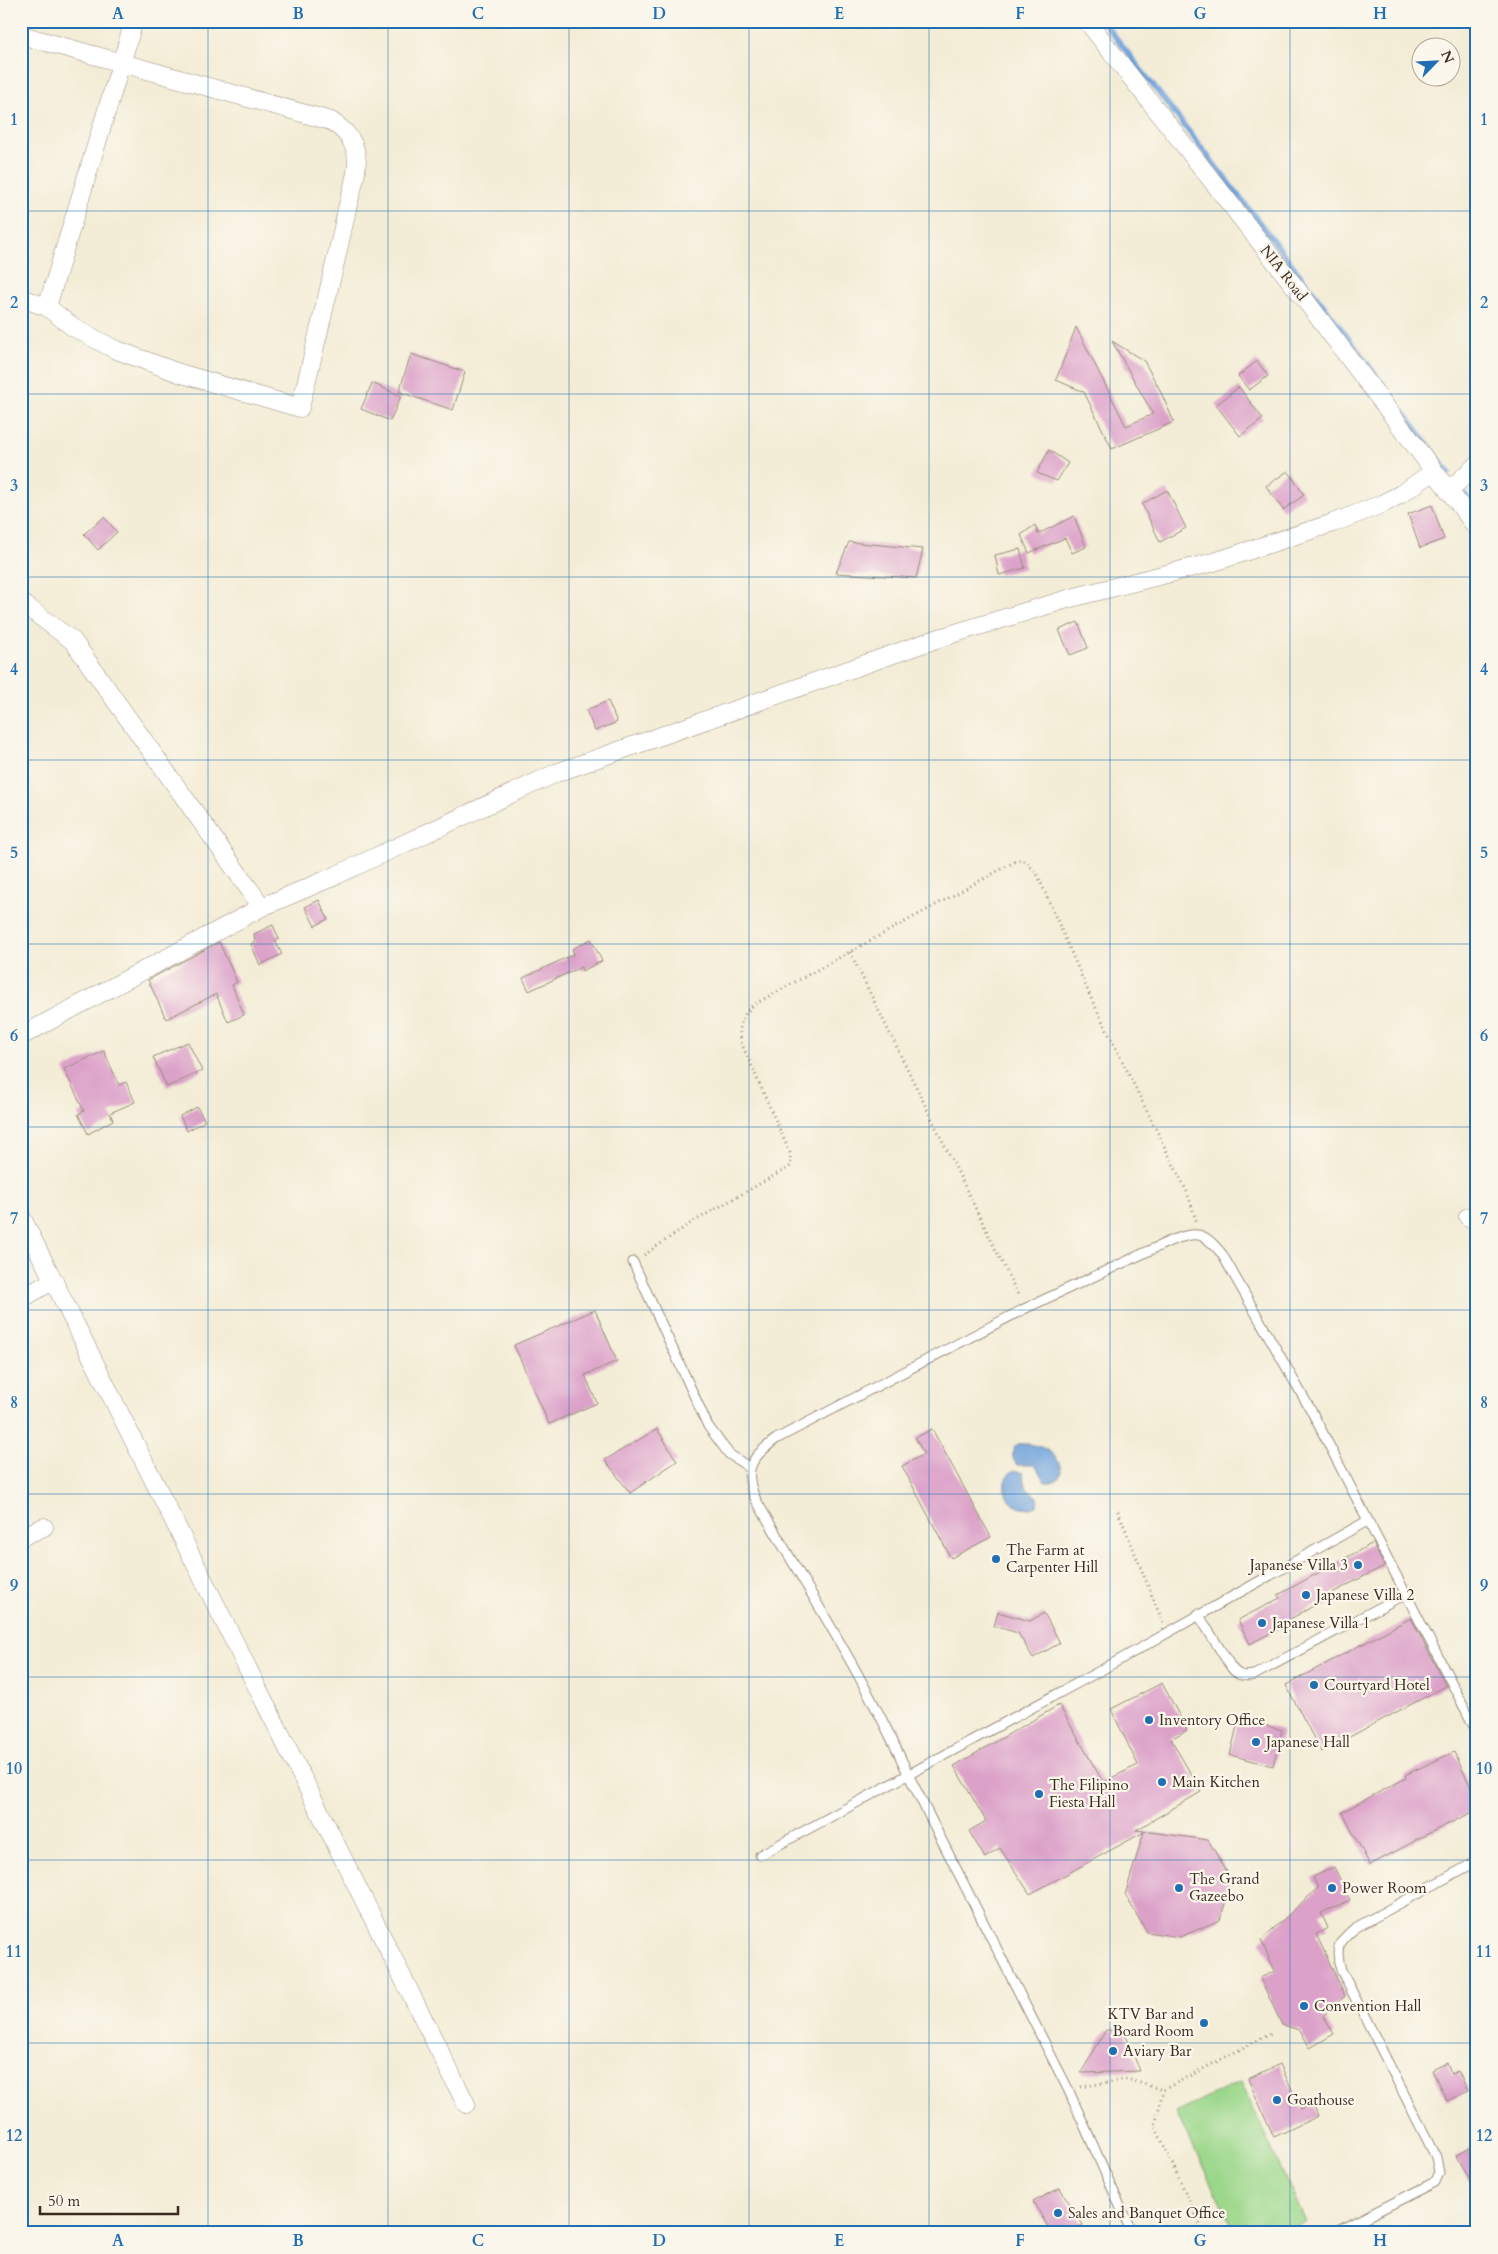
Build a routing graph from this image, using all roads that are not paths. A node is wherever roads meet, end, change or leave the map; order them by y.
1 (134, 21) edge
2 (1087, 21) edge
3 (21, 35) edge
4 (121, 64) junction
5 (21, 298) edge
6 (47, 307) junction
7 (1477, 465) edge
8 (1433, 472) junction
9 (1448, 490) junction
10 (1477, 528) edge
11 (22, 603) edge
12 (262, 907) junction
13 (21, 1036) edge
14 (21, 1216) edge
15 (633, 1262) road end
16 (54, 1280) junction
17 (21, 1299) edge
18 (750, 1468) junction
19 (1367, 1521) junction
20 (44, 1528) dead end
21 (21, 1538) edge
22 (1405, 1594) junction
23 (1198, 1614) junction
24 (1477, 1732) edge
25 (908, 1776) junction
26 (760, 1855) dead end
27 (1477, 1861) edge
28 (466, 2104) dead end
29 (1132, 2233) edge
30 (1334, 2233) edge

1 - 4 street
2 - 8 street, NIA Road
3 - 4 street
4 - 6 street
4 - 6 street
5 - 6 street
7 - 9 street
8 - 9 street, NIA Road
8 - 12 street
9 - 10 street, NIA Road
11 - 12 street
12 - 13 street
14 - 16 street
15 - 18 lane
16 - 17 street
16 - 28 street
18 - 19 lane
18 - 25 lane
19 - 22 lane
19 - 23 lane
20 - 21 street
22 - 23 lane
22 - 24 lane
23 - 25 lane
25 - 26 lane
25 - 29 lane
27 - 30 lane

